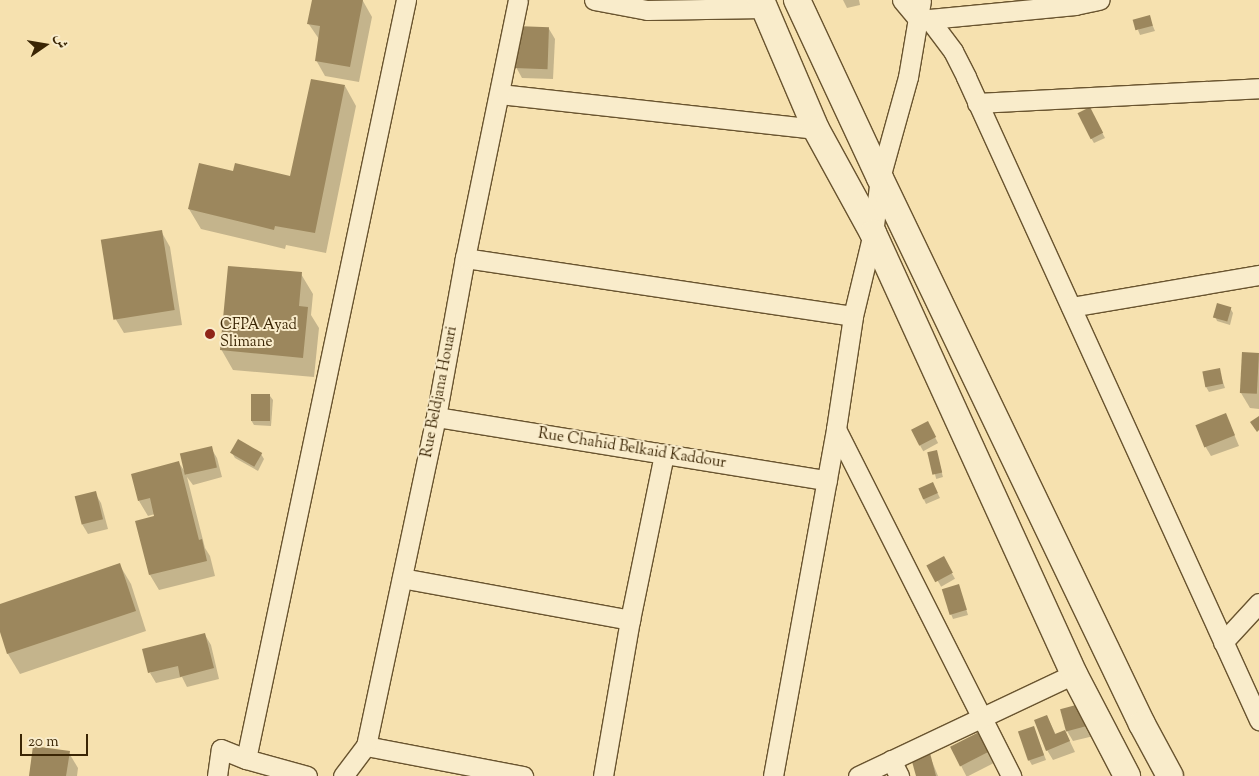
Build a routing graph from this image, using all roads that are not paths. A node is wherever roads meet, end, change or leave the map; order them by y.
1 (406, 0) edge
2 (518, 0) edge
3 (594, 0) edge
4 (797, 0) edge
5 (902, 0) edge
6 (921, 0) edge
7 (1098, 0) edge
8 (762, 4) edge
9 (645, 5) edge
10 (924, 20) junction
11 (1259, 88) edge
12 (500, 94) junction
13 (977, 103) junction
14 (816, 129) junction
15 (880, 178) junction
16 (873, 233) junction
17 (465, 258) junction
18 (1259, 275) edge
19 (1071, 306) junction
20 (853, 316) junction
21 (436, 417) junction
22 (836, 429) junction
23 (664, 454) junction
24 (827, 480) junction
25 (402, 578) junction
26 (1259, 603) edge
27 (630, 620) junction
28 (1223, 642) junction
29 (1074, 674) junction
30 (982, 718) junction
31 (1259, 720) edge
32 (366, 746) junction
33 (246, 759) junction
34 (895, 768) edge
35 (295, 775) edge
36 (217, 776) edge
37 (344, 776) edge
38 (524, 776) edge
39 (603, 776) edge
40 (773, 776) edge
41 (858, 776) edge
42 (1011, 776) edge
43 (1127, 776) edge
44 (1170, 776) edge

1 - 33 street
2 - 12 street, Rue Beldjana Houari
3 - 9 street
4 - 15 street
5 - 10 street
6 - 10 street
7 - 10 street
8 - 9 street
8 - 14 street
10 - 13 street
10 - 15 street
11 - 13 street
12 - 14 street
12 - 17 street, Rue Beldjana Houari
13 - 19 street
14 - 16 street
15 - 16 street
15 - 44 street
16 - 20 street
16 - 29 street
17 - 20 street
17 - 21 street, Rue Beldjana Houari
18 - 19 street
19 - 28 street
20 - 22 street
21 - 23 street, Rue Chahid Belkaid Kaddour
21 - 25 street, Rue Beldjana Houari
22 - 24 street
22 - 30 street
23 - 24 street, Rue Chahid Belkaid Kaddour
23 - 27 street
24 - 40 street
25 - 27 street
25 - 32 street, Rue Beldjana Houari
26 - 28 street
27 - 39 street
28 - 31 street
29 - 30 street
29 - 43 street
30 - 34 street
30 - 42 street
32 - 37 street, Rue Beldjana Houari
32 - 38 street
33 - 35 street
33 - 36 street
34 - 41 street

